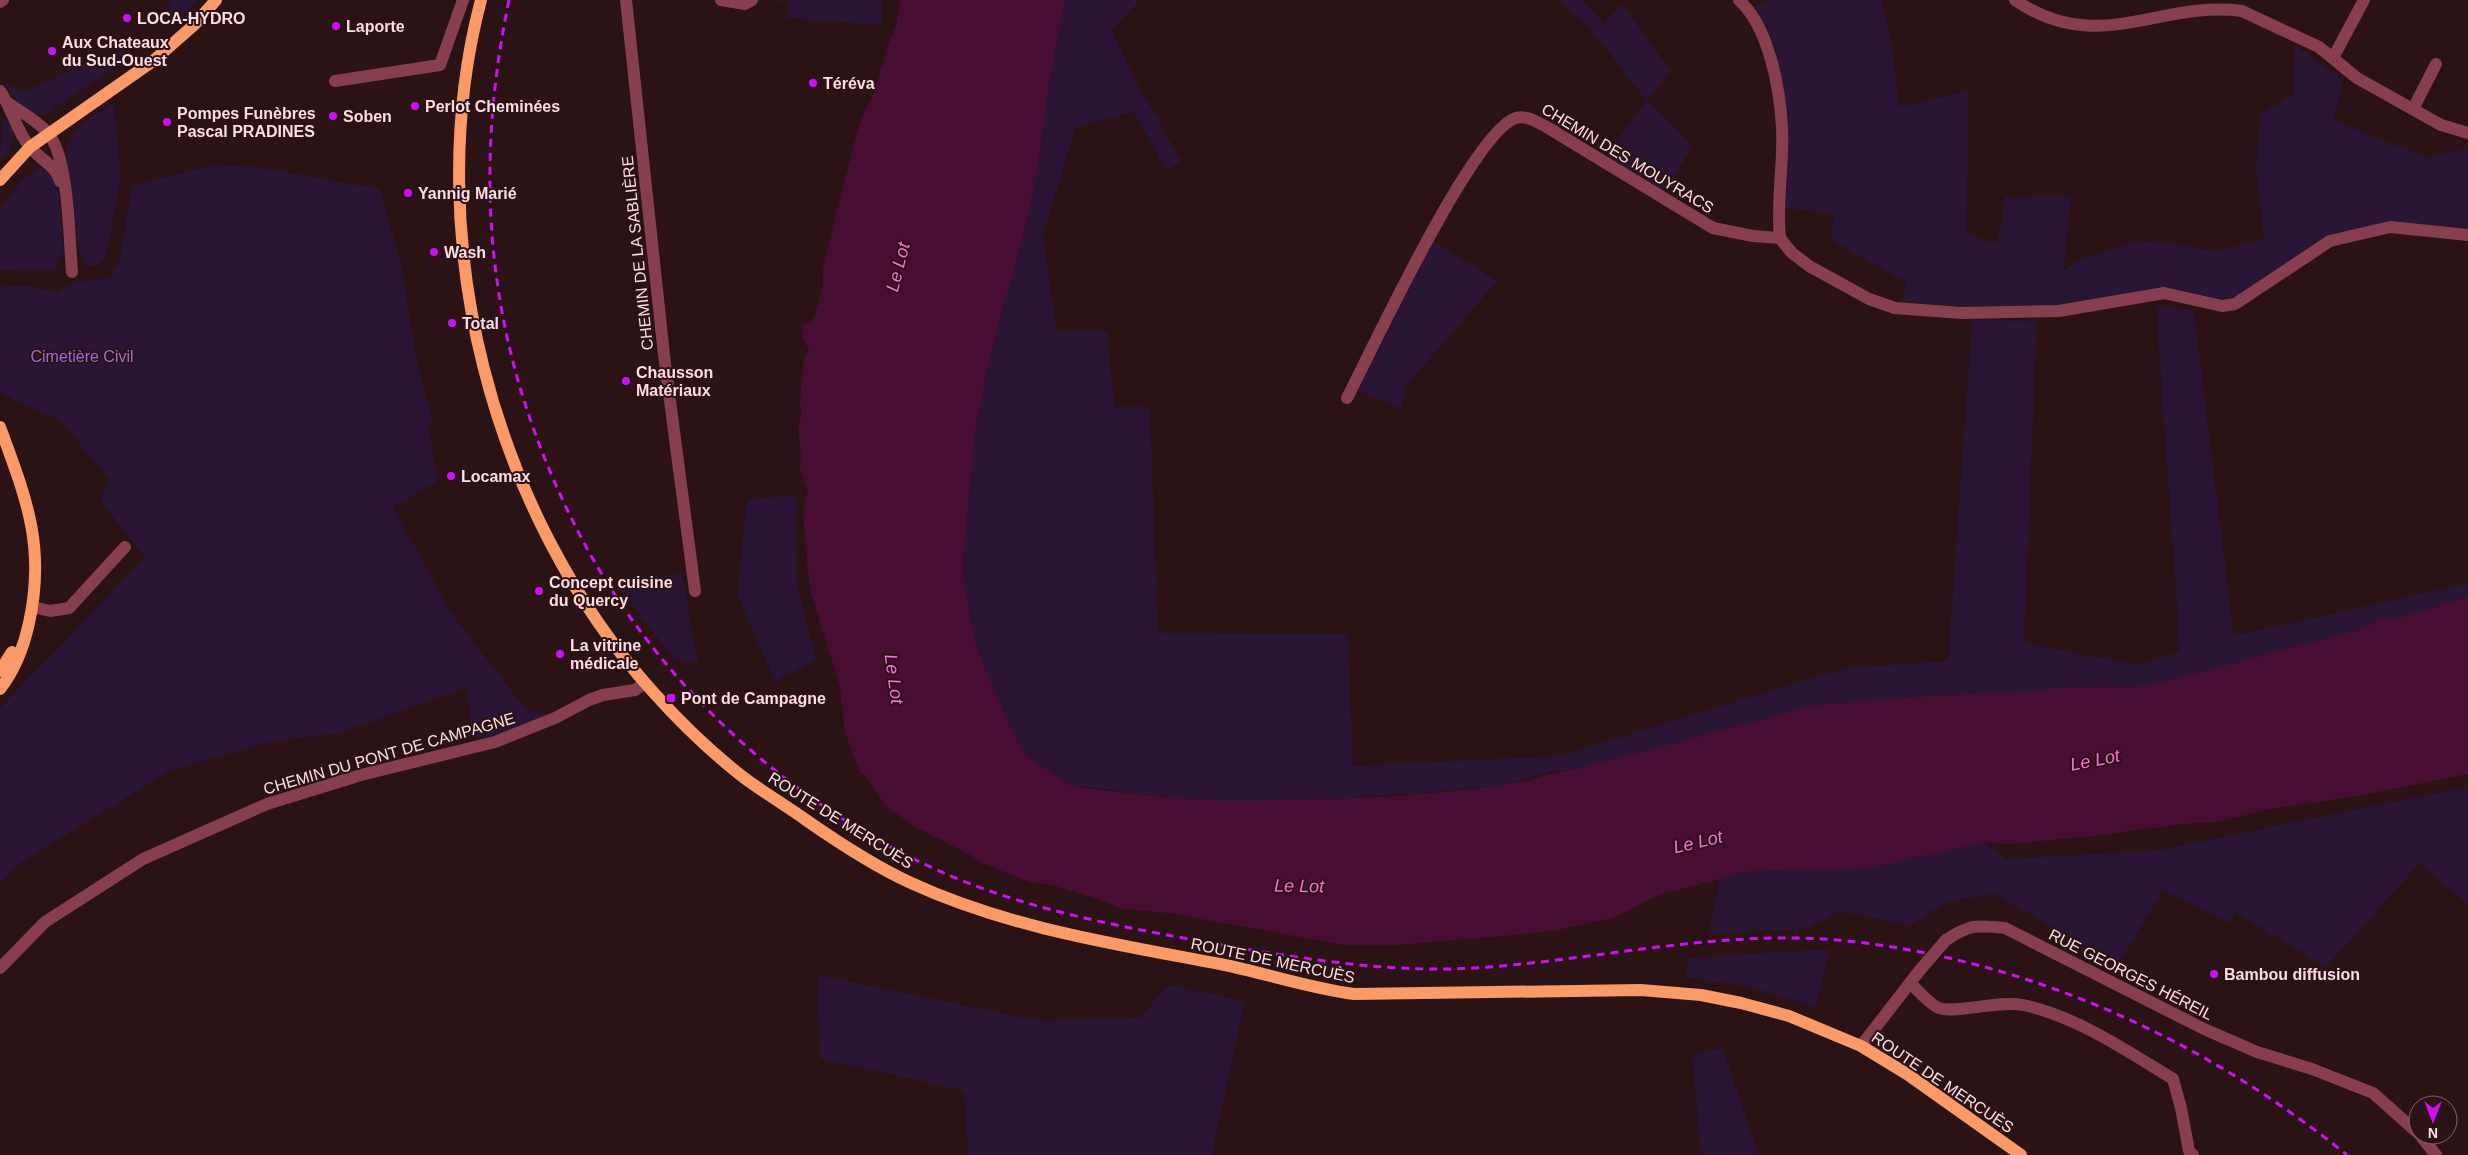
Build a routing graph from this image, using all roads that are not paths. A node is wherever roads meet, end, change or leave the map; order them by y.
1 (216, 0) edge
2 (463, 0) edge
3 (481, 0) edge
4 (626, 0) edge
5 (721, 0) edge
6 (752, 0) edge
7 (1739, 0) edge
8 (2015, 0) edge
9 (2364, 0) edge
10 (2192, 5) edge
11 (2333, 58) junction
12 (2436, 64) dead end
13 (335, 81) dead end
14 (0, 91) edge
15 (8, 103) junction
16 (2414, 109) junction
17 (48, 133) junction
18 (2468, 133) edge
19 (30, 147) junction
20 (0, 180) edge
21 (64, 195) junction
22 (2468, 235) edge
23 (1780, 238) junction
24 (72, 272) dead end
25 (1347, 398) dead end
26 (0, 427) edge
27 (126, 547) dead end
28 (695, 591) dead end
29 (33, 607) junction
30 (0, 671) edge
31 (645, 683) junction
32 (0, 689) edge
33 (0, 968) edge
34 (1910, 983) junction
35 (1862, 1046) junction
36 (2408, 1124) edge
37 (2428, 1145) edge
38 (2021, 1155) edge
39 (2192, 1155) edge
40 (2436, 1155) edge

1 - 17 main road
2 - 13 street
3 - 31 main road, ROUTE DE MERCUÈS
4 - 28 street, CHEMIN DE LA SABLIÈRE
5 - 6 street
7 - 23 street
8 - 10 street
9 - 11 street
10 - 11 street
11 - 16 street
12 - 16 street
14 - 15 street
15 - 17 street
15 - 19 street
16 - 18 street
17 - 19 main road
17 - 21 street
19 - 20 main road
19 - 21 street
21 - 24 street
22 - 23 street
23 - 25 street, CHEMIN DES MOUYRACS
26 - 29 main road
27 - 29 street
29 - 30 main road
29 - 32 main road
31 - 33 street, CHEMIN DU PONT DE CAMPAGNE
31 - 35 main road, ROUTE DE MERCUÈS
34 - 35 street, RUE GEORGES HÉREIL
34 - 36 street, RUE GEORGES HÉREIL, bridge
34 - 39 street
35 - 38 main road, ROUTE DE MERCUÈS
37 - 40 street, RUE GEORGES HÉREIL

